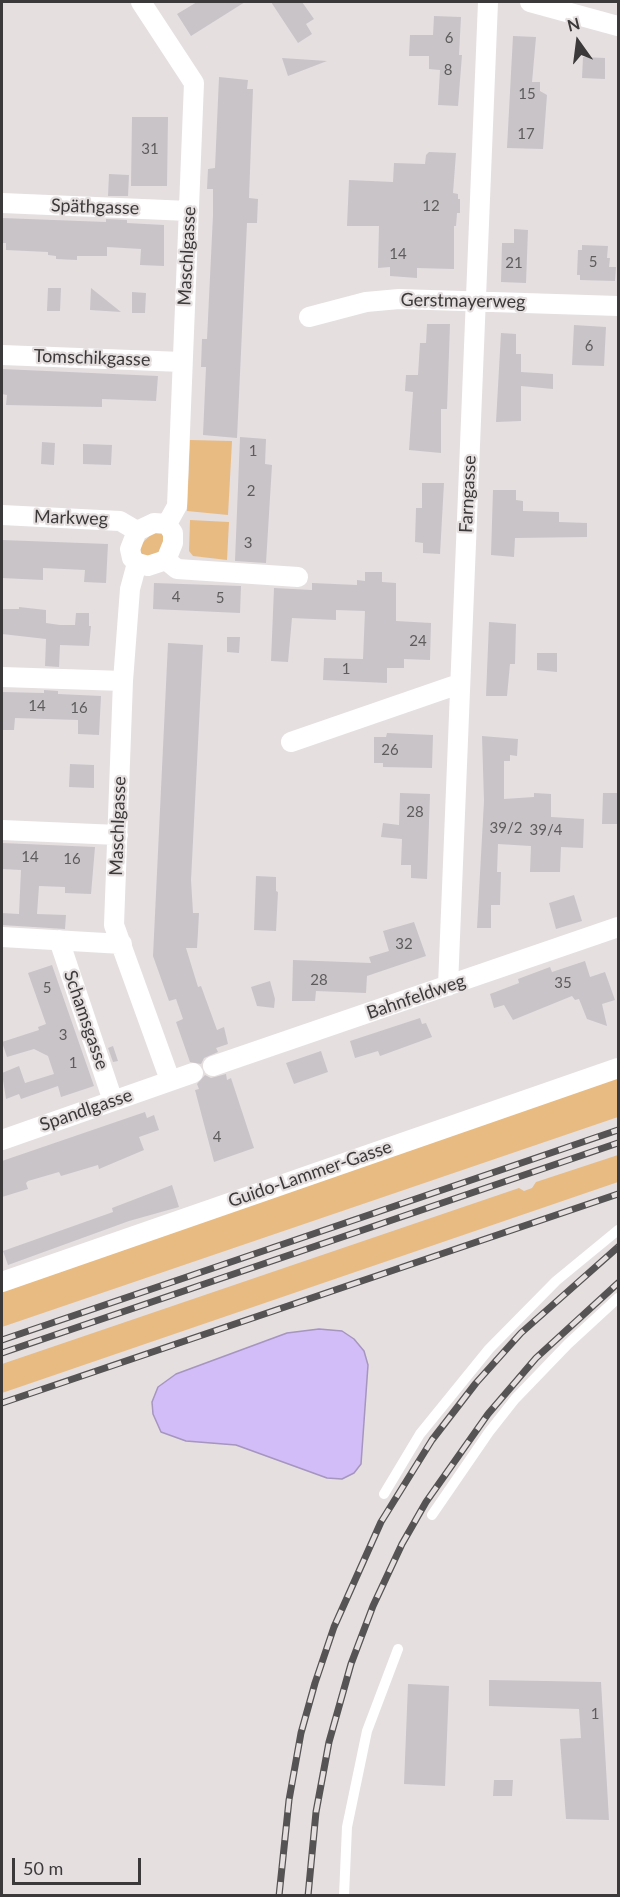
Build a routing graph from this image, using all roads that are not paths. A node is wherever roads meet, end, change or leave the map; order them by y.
1 (141, 2) edge
2 (488, 2) edge
3 (530, 2) edge
4 (618, 26) edge
5 (2, 203) edge
6 (189, 211) junction
7 (476, 300) junction
8 (618, 306) edge
9 (309, 317) dead end
10 (2, 355) edge
11 (182, 362) junction
12 (2, 516) edge
13 (167, 524) junction
14 (137, 531) junction
15 (166, 561) junction
16 (137, 563) junction
17 (298, 576) dead end
18 (2, 677) edge
19 (123, 681) junction
20 (459, 684) junction
21 (291, 742) dead end
22 (2, 830) edge
23 (118, 835) junction
24 (618, 927) edge
25 (2, 937) edge
26 (59, 940) junction
27 (122, 944) junction
28 (448, 986) junction
29 (213, 1066) dead end
30 (618, 1068) edge
31 (193, 1072) dead end
32 (170, 1080) junction
33 (113, 1101) junction
34 (2, 1140) edge
35 (618, 1230) edge
36 (2, 1282) edge
37 (618, 1298) edge
38 (384, 1494) dead end
39 (432, 1515) dead end
40 (398, 1649) dead end
41 (344, 1896) edge

1 - 6 street, Maschlgasse
2 - 7 street, Farngasse
3 - 4 street
5 - 6 street, Späthgasse
6 - 11 street, Maschlgasse
7 - 8 street, Gerstmayerweg
7 - 9 street, Gerstmayerweg
7 - 20 street, Farngasse
10 - 11 street, Tomschikgasse
11 - 13 street, Maschlgasse
12 - 14 street, Markweg
13 - 14 street
13 - 15 street
14 - 16 street
15 - 16 street
15 - 17 street
16 - 19 street, Maschlgasse
18 - 19 street
19 - 23 street, Maschlgasse
20 - 21 street
20 - 28 street, Farngasse
22 - 23 street
23 - 27 street, Maschlgasse
24 - 28 street, Bahnfeldweg
25 - 26 street
26 - 27 street
26 - 33 street, Schamsgasse
27 - 32 street, Maschlgasse
28 - 29 street, Bahnfeldweg
30 - 36 street, Guido-Lammer-Gasse
31 - 32 street
32 - 33 street, Spandlgasse
33 - 34 street, Spandlgasse
35 - 38 lane
37 - 39 lane
40 - 41 lane

